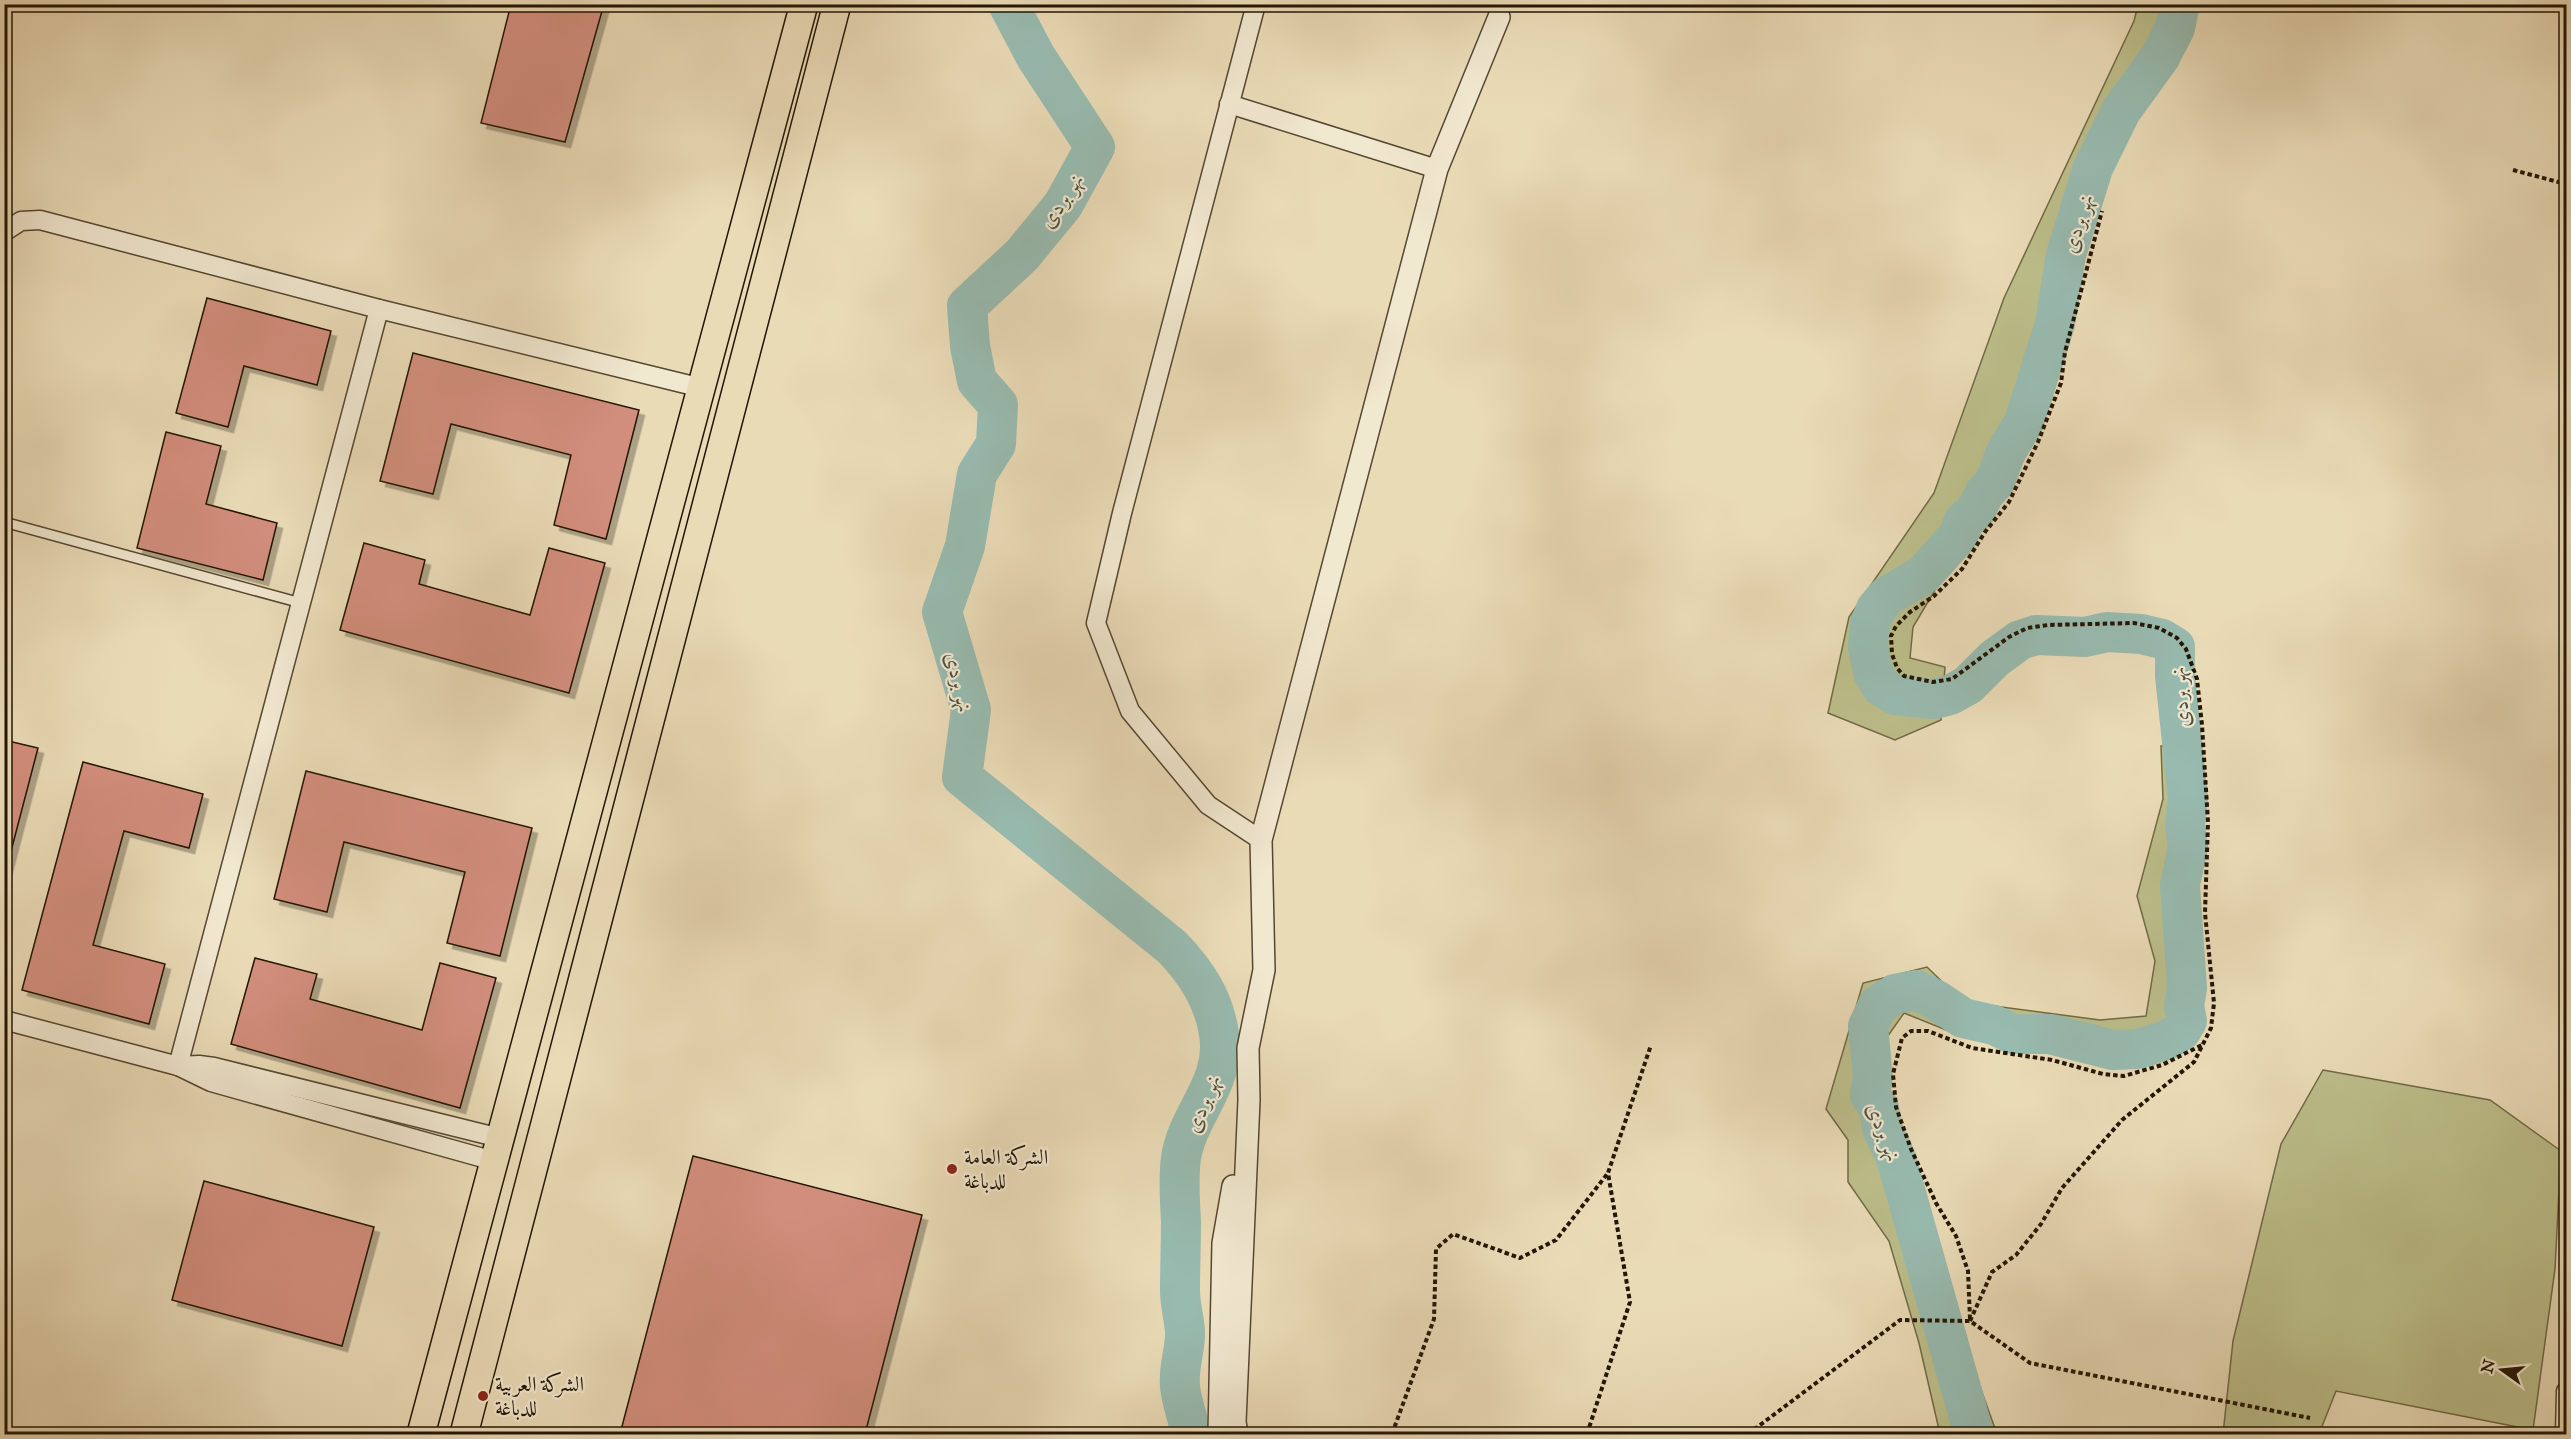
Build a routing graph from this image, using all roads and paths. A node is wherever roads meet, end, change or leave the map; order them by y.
1 (804, 4) edge
2 (837, 4) edge
3 (1256, 4) edge
4 (1499, 17) dead end
5 (1229, 104) junction
6 (1437, 169) junction
7 (2513, 170) dead end
8 (2566, 184) edge
9 (2102, 212) dead end
10 (4, 232) edge
11 (379, 309) junction
12 (702, 388) junction
13 (4, 522) edge
14 (301, 603) junction
15 (1261, 840) junction
16 (4, 1020) edge
17 (1651, 1045) dead end
18 (2203, 1045) junction
19 (178, 1066) junction
20 (1249, 1100) junction
21 (497, 1150) junction
22 (1608, 1173) junction
23 (1970, 1321) junction
24 (2566, 1391) edge
25 (2310, 1418) dead end
26 (421, 1434) edge
27 (464, 1434) edge
28 (1219, 1434) edge
29 (1237, 1434) edge
30 (1392, 1434) edge
31 (1587, 1434) edge
32 (1748, 1434) edge
33 (2565, 1434) edge

1 - 12 main road
2 - 27 main road
3 - 5 street
4 - 6 street
5 - 6 street
5 - 15 street
6 - 15 street
7 - 8 path
9 - 18 path
10 - 11 street
11 - 12 street
11 - 14 street
12 - 21 main road
13 - 14 lane
14 - 19 street
15 - 20 street
16 - 19 street
17 - 22 path
18 - 23 path
18 - 23 path
19 - 21 street
20 - 28 street
20 - 29 street
21 - 26 main road
22 - 30 path
22 - 31 path
23 - 25 path
23 - 32 path
24 - 33 street

